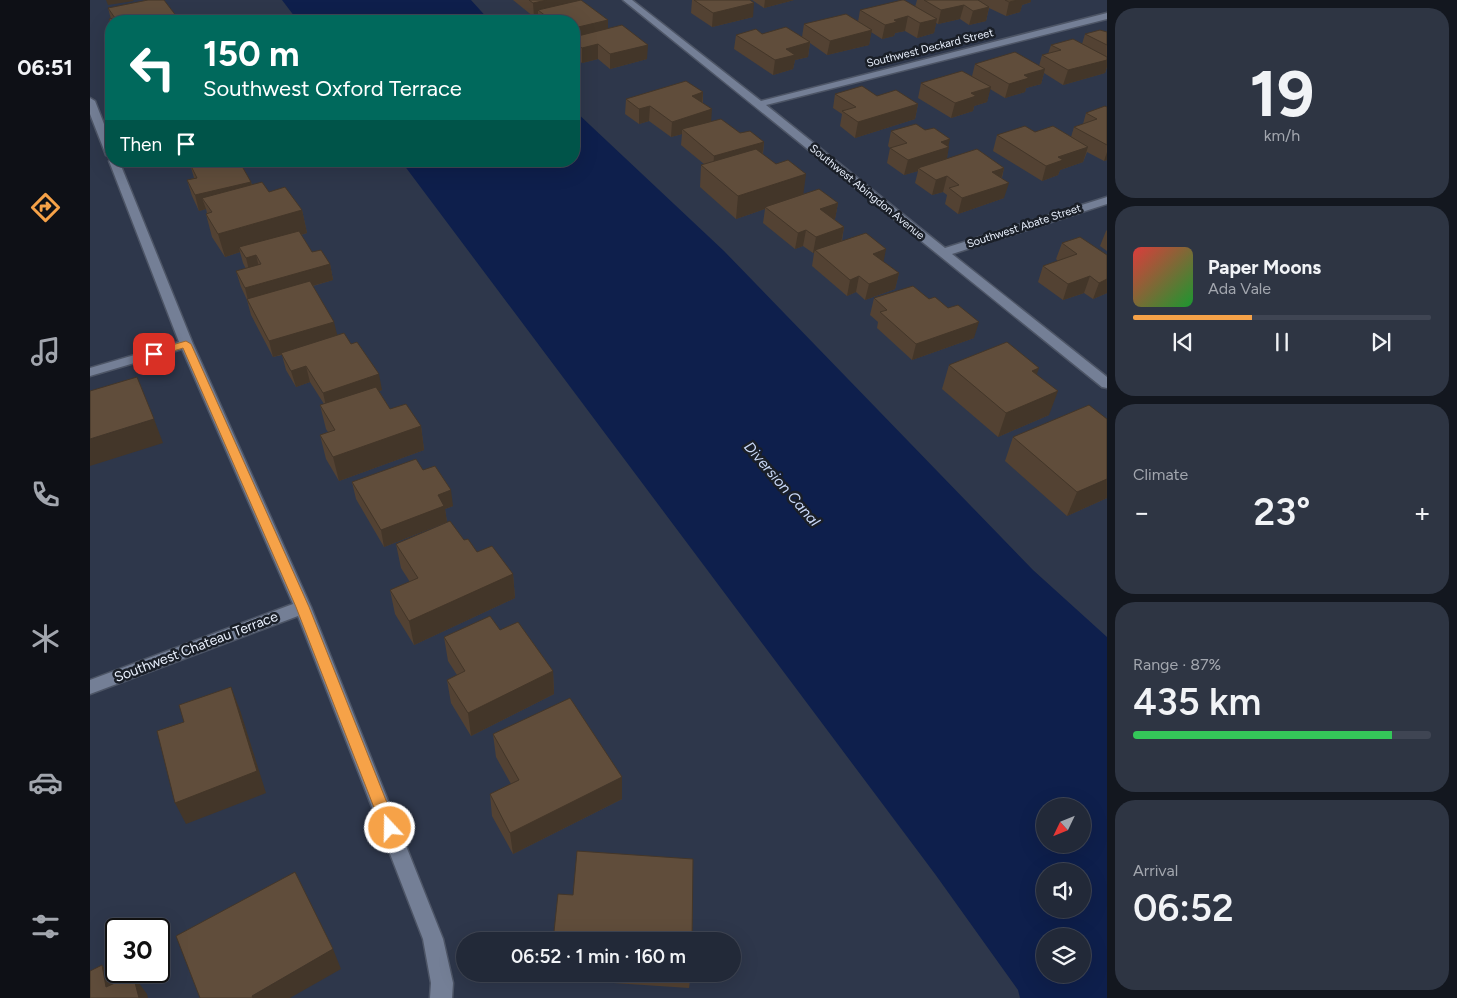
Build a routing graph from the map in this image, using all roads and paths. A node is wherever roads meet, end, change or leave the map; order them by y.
1 (627, 0) edge
2 (1107, 16) edge
3 (90, 101) edge
4 (760, 104) junction
5 (105, 139) edge
6 (116, 167) edge
7 (1107, 200) edge
8 (942, 253) junction
9 (186, 344) junction
10 (90, 372) edge
11 (1107, 384) edge
12 (303, 607) junction
13 (90, 687) edge
14 (441, 998) edge

1 - 4 street, Southwest Abingdon Avenue
2 - 4 street, Southwest Deckard Street
3 - 5 street
4 - 8 street, Southwest Abingdon Avenue
6 - 9 street
7 - 8 street, Southwest Abate Street
8 - 11 street, Southwest Abingdon Avenue
9 - 10 street
9 - 12 street
12 - 13 street, Southwest Chateau Terrace
12 - 14 street

